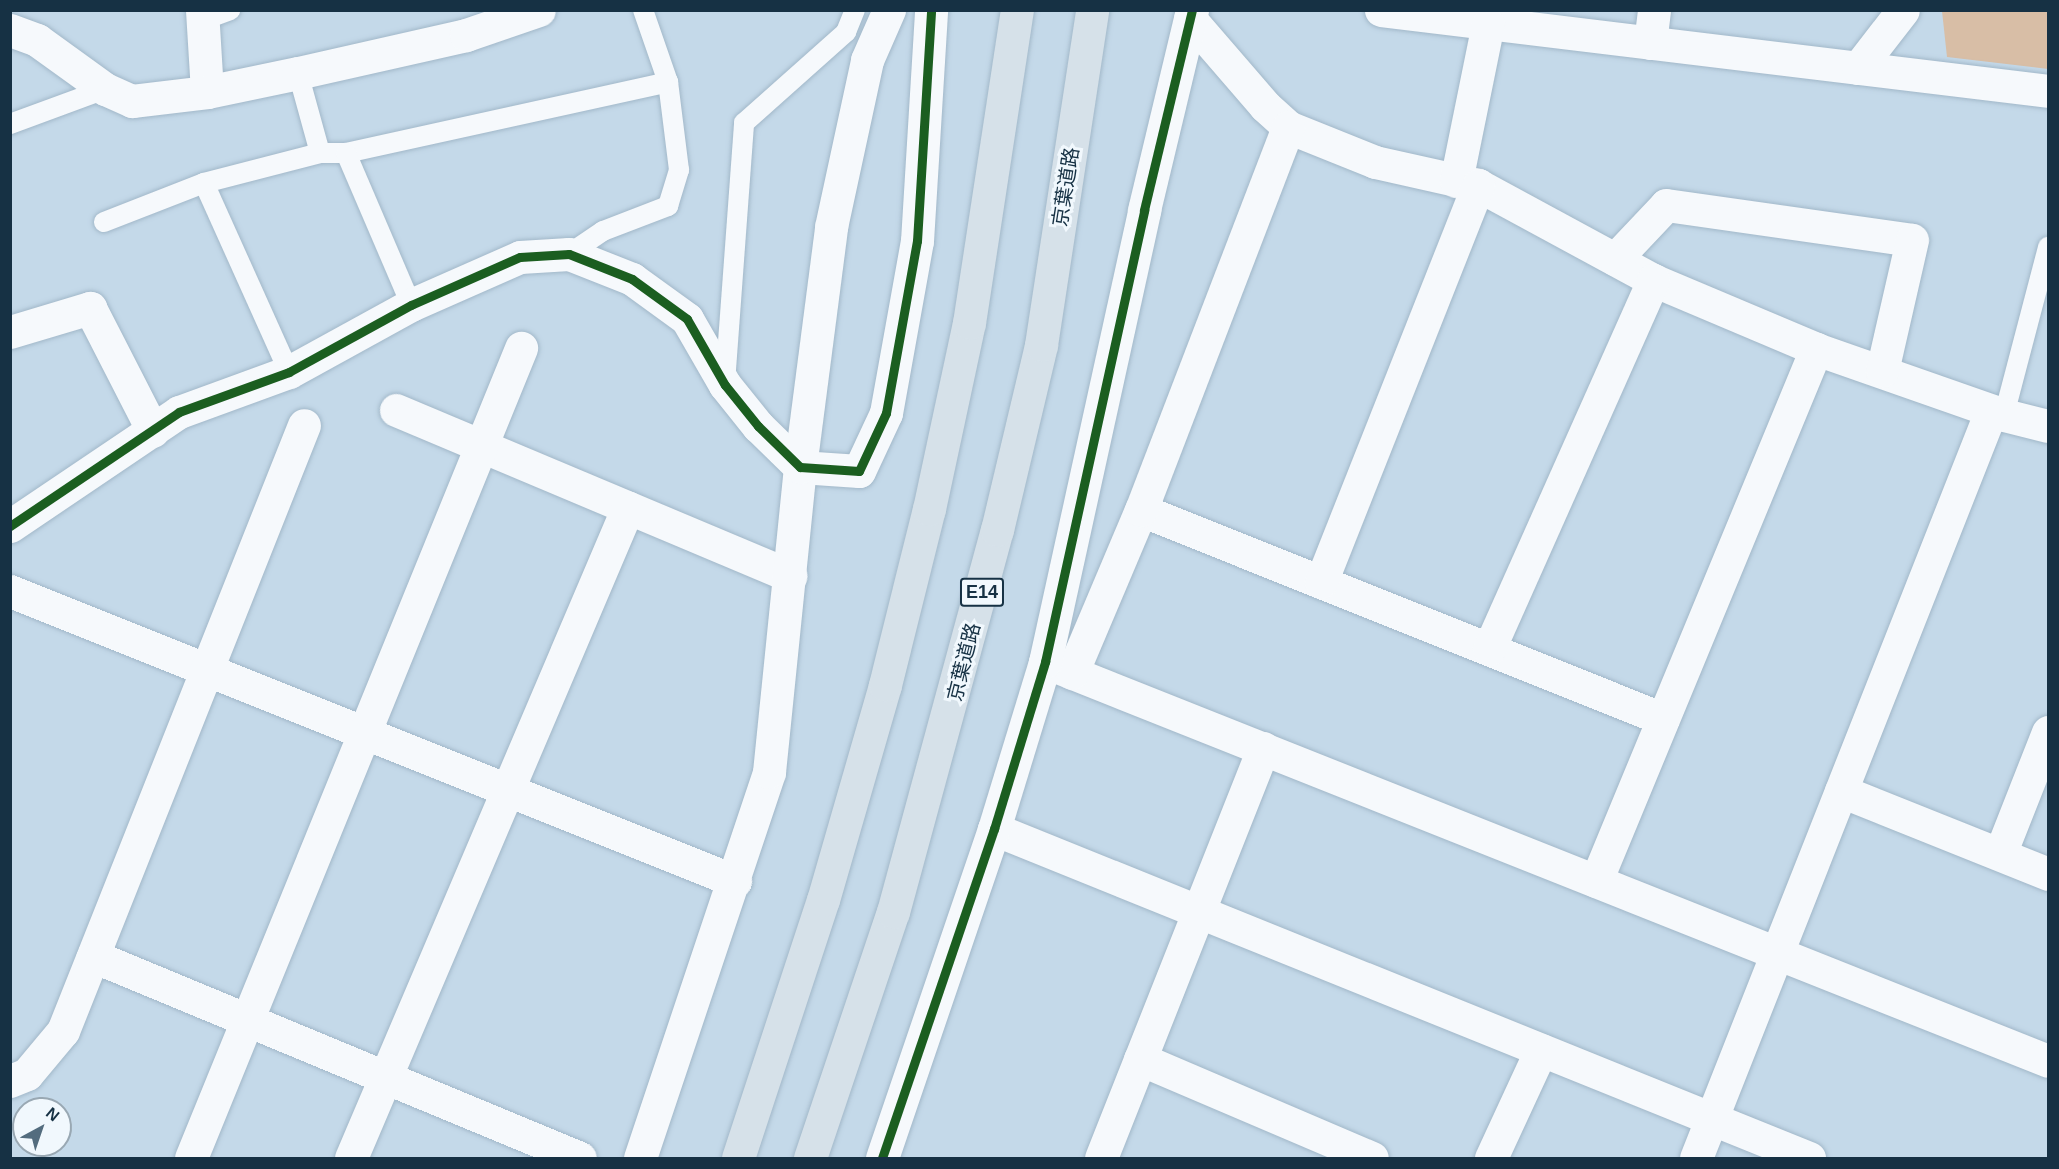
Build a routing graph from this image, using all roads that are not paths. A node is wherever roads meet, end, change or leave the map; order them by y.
1 (539, 10) edge
2 (643, 10) edge
3 (855, 10) edge
4 (889, 10) edge
5 (931, 10) edge
6 (1017, 10) edge
7 (1092, 10) edge
8 (1381, 10) edge
9 (1654, 10) edge
10 (1903, 10) edge
11 (212, 14) edge
12 (1191, 15) edge
13 (1488, 24) junction
14 (10, 30) edge
15 (1650, 43) junction
16 (1858, 68) junction
17 (297, 73) junction
18 (668, 82) junction
19 (105, 89) junction
20 (2049, 91) edge
21 (207, 92) junction
22 (10, 124) edge
23 (1288, 127) junction
24 (320, 153) junction
25 (346, 153) junction
26 (204, 183) junction
27 (1467, 183) junction
28 (104, 222) dead end
29 (2049, 247) edge
30 (569, 254) junction
31 (1615, 259) junction
32 (1653, 280) junction
33 (411, 305) junction
34 (10, 332) edge
35 (521, 348) dead end
36 (1816, 349) junction
37 (1882, 371) junction
38 (289, 372) junction
39 (725, 385) junction
40 (396, 410) dead end
41 (1998, 413) junction
42 (304, 425) dead end
43 (2049, 426) edge
44 (153, 431) junction
45 (481, 445) junction
46 (800, 467) junction
47 (628, 507) junction
48 (1141, 510) junction
49 (13, 518) edge
50 (790, 576) junction
51 (1321, 582) junction
52 (10, 591) edge
53 (1489, 649) junction
54 (1059, 667) junction
55 (208, 670) junction
56 (1663, 719) junction
57 (364, 732) junction
58 (2049, 732) edge
59 (1263, 748) junction
60 (508, 790) junction
61 (1841, 791) junction
62 (994, 829) junction
63 (2000, 854) junction
64 (2049, 874) edge
65 (735, 881) junction
66 (1596, 881) junction
67 (1198, 911) junction
68 (1777, 953) junction
69 (93, 956) junction
70 (246, 1022) junction
71 (1541, 1050) junction
72 (1140, 1059) junction
73 (2049, 1061) edge
74 (384, 1080) junction
75 (10, 1081) edge
76 (1712, 1119) junction
77 (1316, 1148) edge
78 (190, 1158) edge
79 (351, 1158) edge
80 (580, 1158) edge
81 (639, 1158) edge
82 (738, 1158) edge
83 (810, 1158) edge
84 (882, 1158) edge
85 (1101, 1158) edge
86 (1372, 1158) edge
87 (1491, 1158) edge
88 (1696, 1158) edge
89 (1809, 1158) edge

1 - 17 street
2 - 18 lane
3 - 39 lane
4 - 46 street
5 - 46 street
6 - 82 highway
7 - 83 highway, 京葉道路 / E14
8 - 13 street
9 - 15 street
10 - 16 street
11 - 21 street
12 - 23 street
12 - 54 street
13 - 15 street
13 - 27 street
14 - 19 street
15 - 16 street
16 - 20 street
17 - 21 street
17 - 24 lane
18 - 25 lane
18 - 30 lane
19 - 21 street
19 - 22 lane
23 - 27 street
23 - 48 street
24 - 25 lane
24 - 26 lane
25 - 33 lane
26 - 28 lane
26 - 38 lane
27 - 31 street
27 - 51 street
29 - 41 lane
30 - 33 street
30 - 39 street
31 - 32 street
31 - 37 street
32 - 36 street
32 - 53 street
33 - 38 street
34 - 44 street
35 - 45 street
36 - 37 street
36 - 56 street
37 - 41 street
38 - 44 street
39 - 46 street
40 - 45 street
41 - 43 street
41 - 61 street
42 - 55 street
44 - 49 street
45 - 47 street
45 - 57 street
46 - 50 street
47 - 50 street
47 - 60 street
48 - 51 street
48 - 54 street
50 - 65 street
51 - 53 street
52 - 55 street
53 - 56 street
54 - 59 street
54 - 62 street
55 - 57 street
55 - 69 street
56 - 66 street
57 - 60 street
57 - 70 street
58 - 63 street
59 - 66 street
59 - 67 street
60 - 65 street
60 - 74 street
61 - 63 street
61 - 68 street
62 - 67 street
62 - 84 street
63 - 64 street
65 - 81 street
66 - 68 street
67 - 71 street
67 - 72 street
68 - 73 street
68 - 76 street
69 - 70 street
69 - 75 street
70 - 74 street
70 - 78 street
71 - 76 street
71 - 87 street
72 - 77 street
72 - 85 street
74 - 79 street
74 - 80 street
76 - 88 street
76 - 89 street
77 - 86 street

